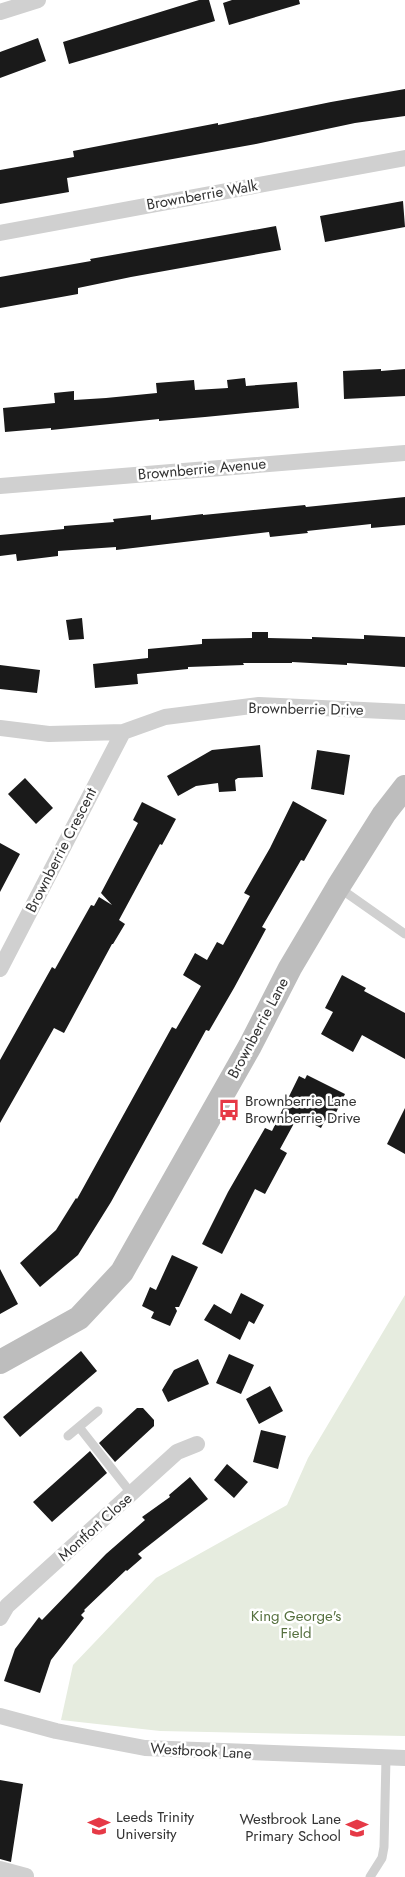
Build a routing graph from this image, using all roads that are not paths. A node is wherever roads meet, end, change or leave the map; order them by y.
1 (38, 0) edge
2 (0, 12) edge
3 (405, 158) edge
4 (0, 233) edge
5 (405, 453) edge
6 (0, 486) edge
7 (405, 712) edge
8 (0, 728) edge
9 (123, 732) junction
10 (405, 787) edge
11 (338, 887) junction
12 (405, 934) edge
13 (0, 969) edge
14 (0, 1362) edge
15 (98, 1411) dead end
16 (79, 1427) junction
17 (68, 1436) dead end
18 (197, 1444) dead end
19 (131, 1493) junction
20 (0, 1618) edge
21 (0, 1716) edge
22 (386, 1758) junction
23 (405, 1758) edge
24 (0, 1869) edge
25 (26, 1876) edge
26 (370, 1877) edge

1 - 2 street
3 - 4 street, Brownberrie Walk
5 - 6 street, Brownberrie Avenue
7 - 9 street, Brownberrie Drive
8 - 9 street, Brownberrie Drive
9 - 13 street, Brownberrie Crescent
10 - 11 street, Brownberrie Lane
11 - 12 lane
11 - 14 street, Brownberrie Lane
15 - 16 lane
16 - 17 lane
16 - 19 lane
18 - 19 street, Montfort Close
19 - 20 street, Montfort Close
21 - 22 street, Westbrook Lane
22 - 23 street, Westbrook Lane
22 - 26 lane
24 - 25 street

